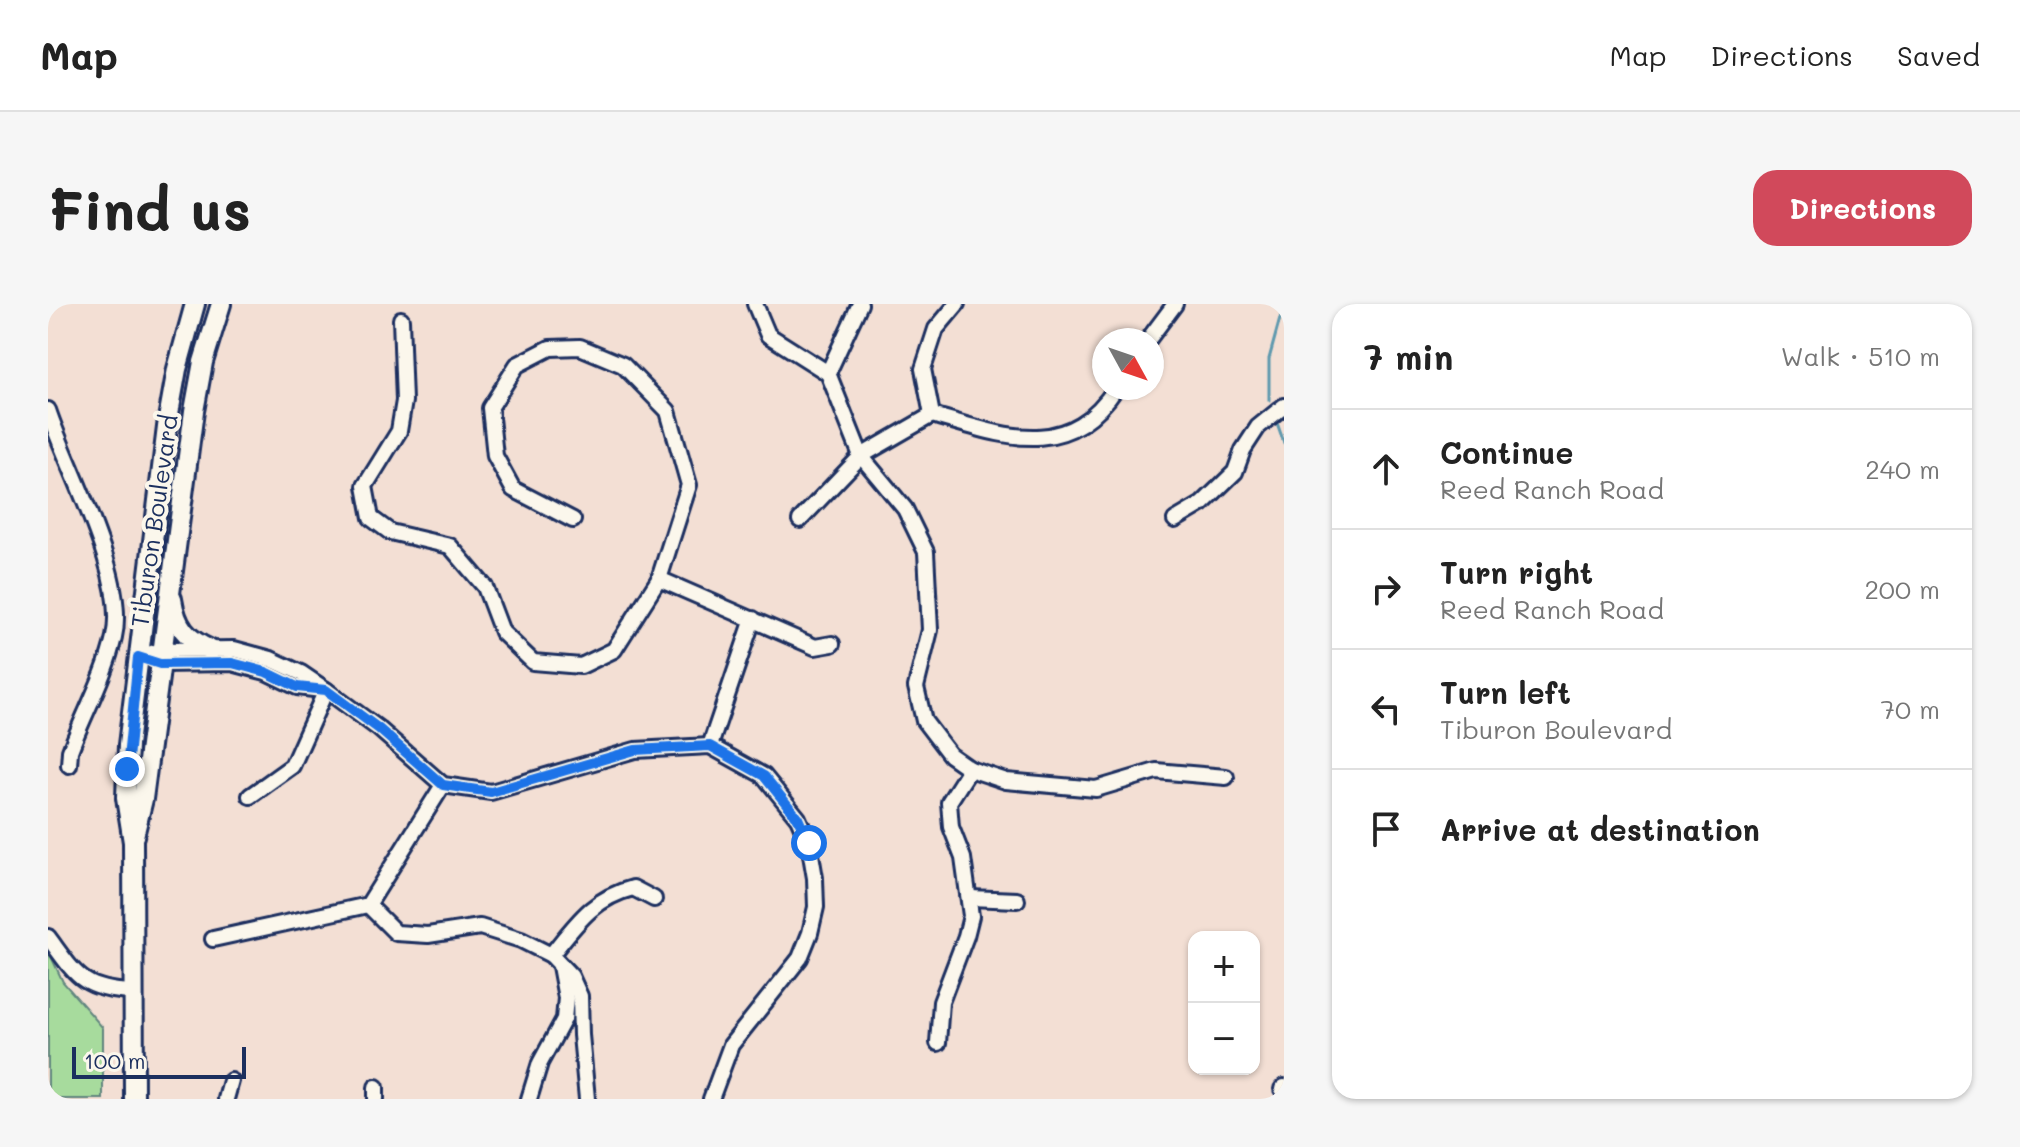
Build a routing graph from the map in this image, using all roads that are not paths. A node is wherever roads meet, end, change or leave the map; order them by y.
1 (195, 304) edge
2 (221, 304) edge
3 (755, 304) edge
4 (860, 304) edge
5 (957, 304) edge
6 (1175, 304) edge
7 (401, 319) dead end
8 (1157, 328) edge
9 (828, 373) junction
10 (1107, 400) edge
11 (1284, 406) edge
12 (48, 410) edge
13 (932, 415) junction
14 (861, 456) junction
15 (573, 520) dead end
16 (800, 520) dead end
17 (1175, 520) dead end
18 (659, 579) junction
19 (171, 580) junction
20 (753, 619) junction
21 (832, 644) dead end
22 (211, 650) junction
23 (138, 657) junction
24 (161, 657) junction
25 (326, 690) junction
26 (710, 746) junction
27 (69, 765) dead end
28 (970, 769) junction
29 (1226, 777) dead end
30 (443, 785) junction
31 (250, 796) dead end
32 (133, 842) junction
33 (970, 898) junction
34 (654, 899) dead end
35 (1017, 900) dead end
36 (368, 905) junction
37 (48, 937) edge
38 (213, 939) dead end
39 (556, 960) junction
40 (132, 992) junction
41 (938, 1043) dead end
42 (231, 1081) dead end
43 (134, 1099) edge
44 (226, 1099) edge
45 (529, 1099) edge
46 (587, 1099) edge
47 (711, 1099) edge

1 - 23 main road, Tiburon Boulevard
2 - 19 main road, Tiburon Boulevard
3 - 9 street
4 - 9 street
5 - 13 street
6 - 8 street
7 - 18 street
9 - 14 street
10 - 13 street
11 - 17 street
12 - 27 street
13 - 14 street
14 - 16 street
14 - 28 street
15 - 18 street
18 - 20 street
19 - 22 main road
19 - 24 main road, Tiburon Boulevard
20 - 21 street
20 - 26 street
22 - 24 street
22 - 25 street
23 - 24 street
23 - 32 main road, Tiburon Boulevard
24 - 25 street
24 - 32 main road, Tiburon Boulevard
25 - 30 street
25 - 31 street
26 - 30 street
26 - 47 street
28 - 29 street
28 - 33 street
30 - 36 street
32 - 40 main road, Tiburon Boulevard
33 - 35 street
33 - 41 street
34 - 39 street
36 - 38 street
36 - 39 street
37 - 40 street
39 - 45 street
39 - 46 street
40 - 43 main road, Tiburon Boulevard
42 - 44 street

